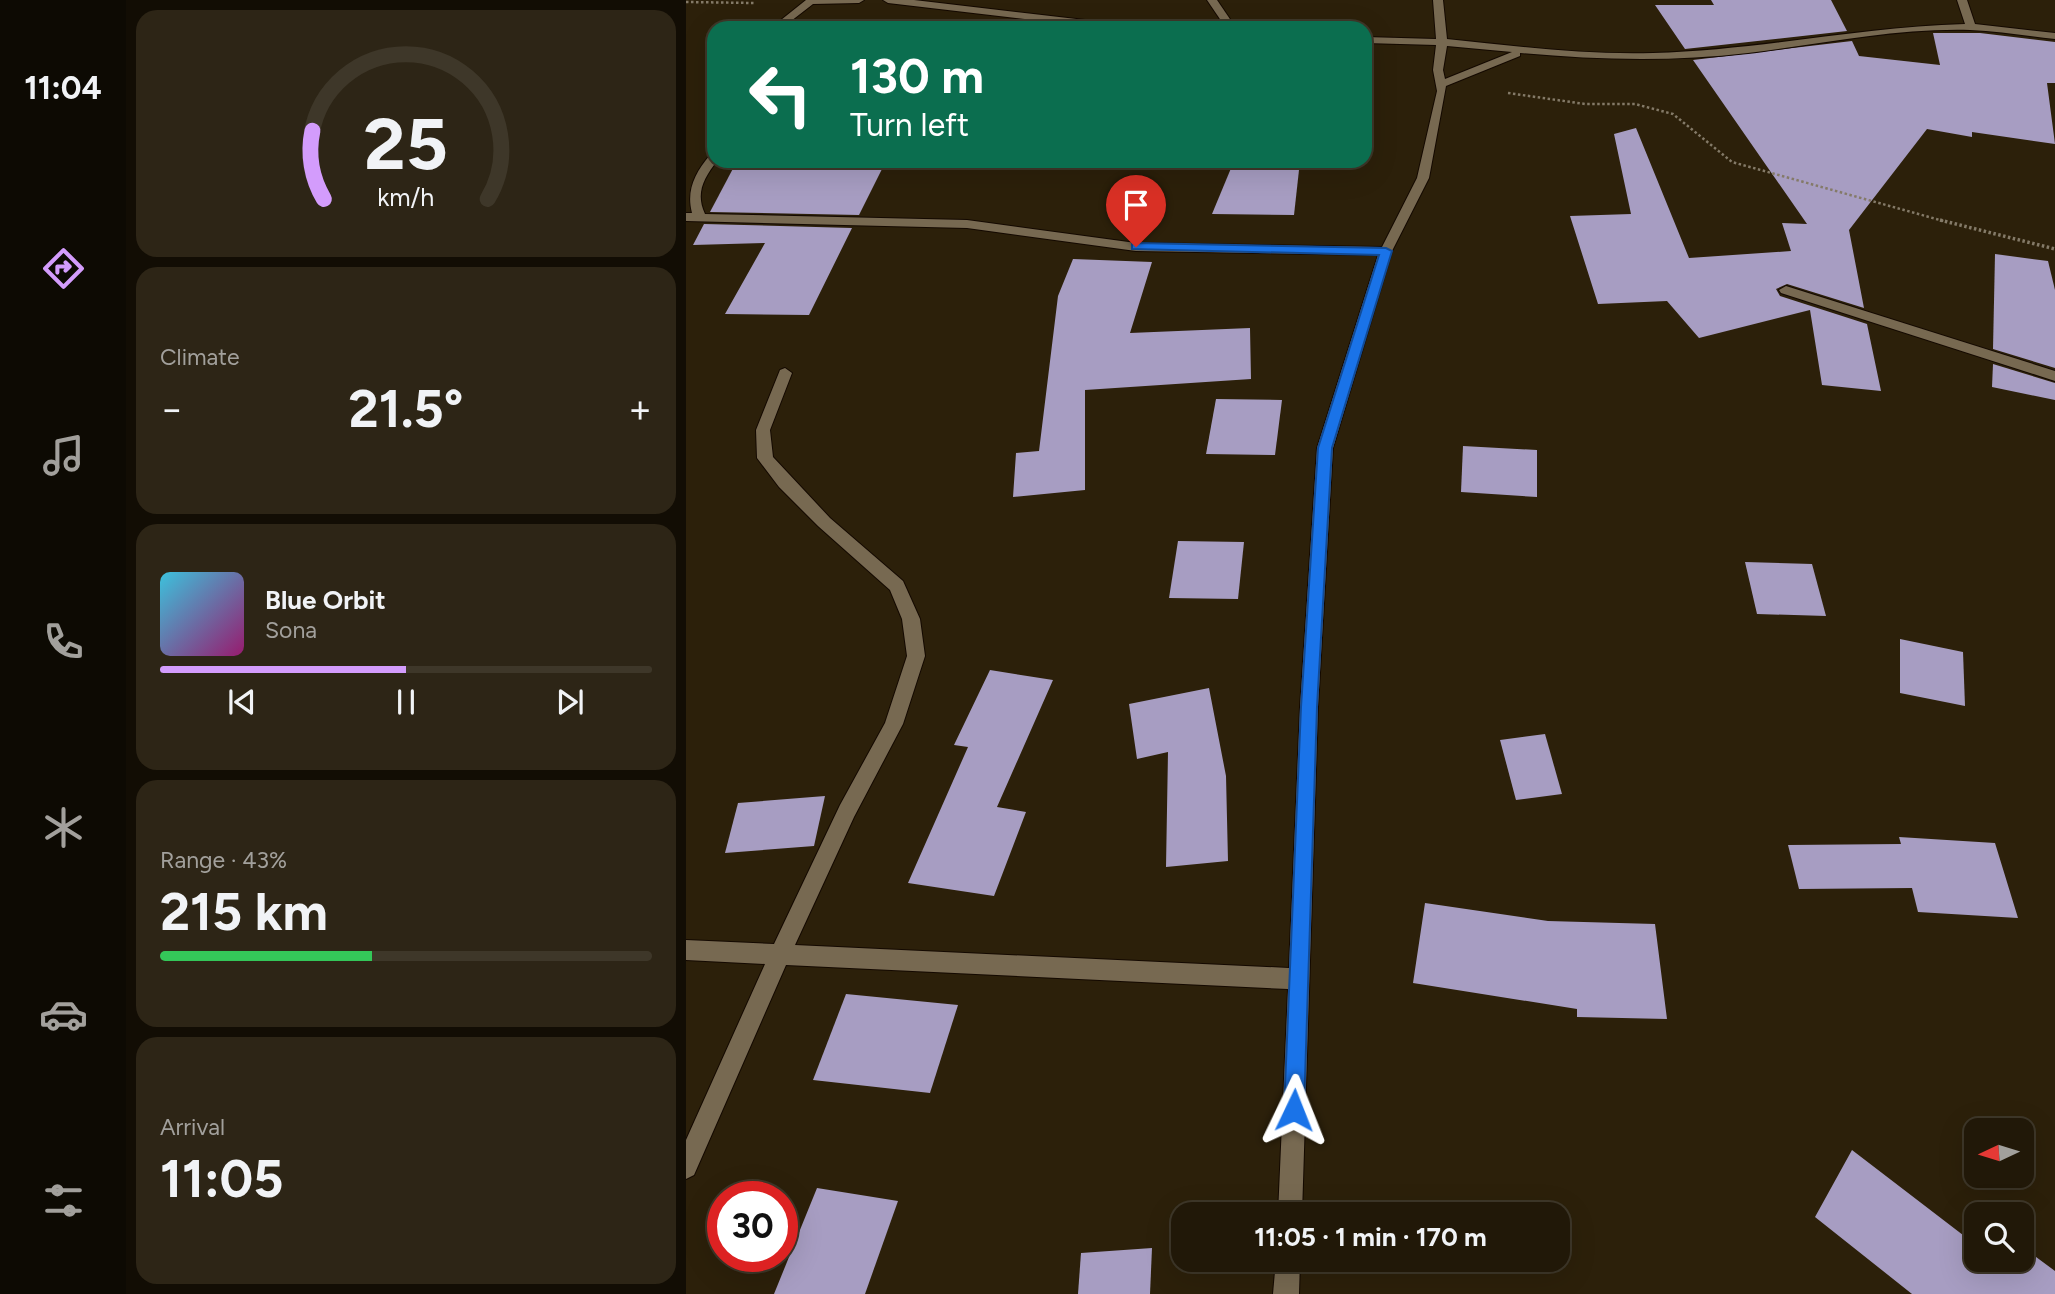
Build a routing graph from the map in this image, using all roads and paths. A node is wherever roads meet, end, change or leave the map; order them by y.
1 (811, 0) edge
2 (859, 0) edge
3 (888, 0) edge
4 (1212, 0) edge
5 (1438, 0) edge
6 (1962, 0) edge
7 (686, 2) edge
8 (785, 21) edge
9 (1068, 21) edge
10 (1226, 21) edge
11 (1972, 27) junction
12 (2055, 36) edge
13 (1372, 40) edge
14 (1442, 42) junction
15 (1523, 52) junction
16 (1441, 88) junction
17 (707, 168) edge
18 (693, 217) edge
19 (2055, 249) edge
20 (1386, 251) junction
21 (1786, 290) dead end
22 (785, 373) dead end
23 (2055, 376) edge
24 (686, 950) edge
25 (779, 956) junction
26 (1299, 979) junction
27 (686, 1167) edge
28 (1290, 1202) edge
29 (1287, 1272) edge
30 (1286, 1294) edge

1 - 2 street
1 - 7 path
1 - 8 street
3 - 9 street
4 - 10 street
5 - 14 street
6 - 11 street
11 - 12 street
11 - 15 street
13 - 14 street
14 - 15 street
14 - 16 street
15 - 16 street
16 - 19 path
16 - 20 street
17 - 18 street
18 - 20 street
20 - 26 street
21 - 23 street
22 - 25 street
24 - 25 street
25 - 26 street
25 - 27 street
26 - 28 street
29 - 30 street

